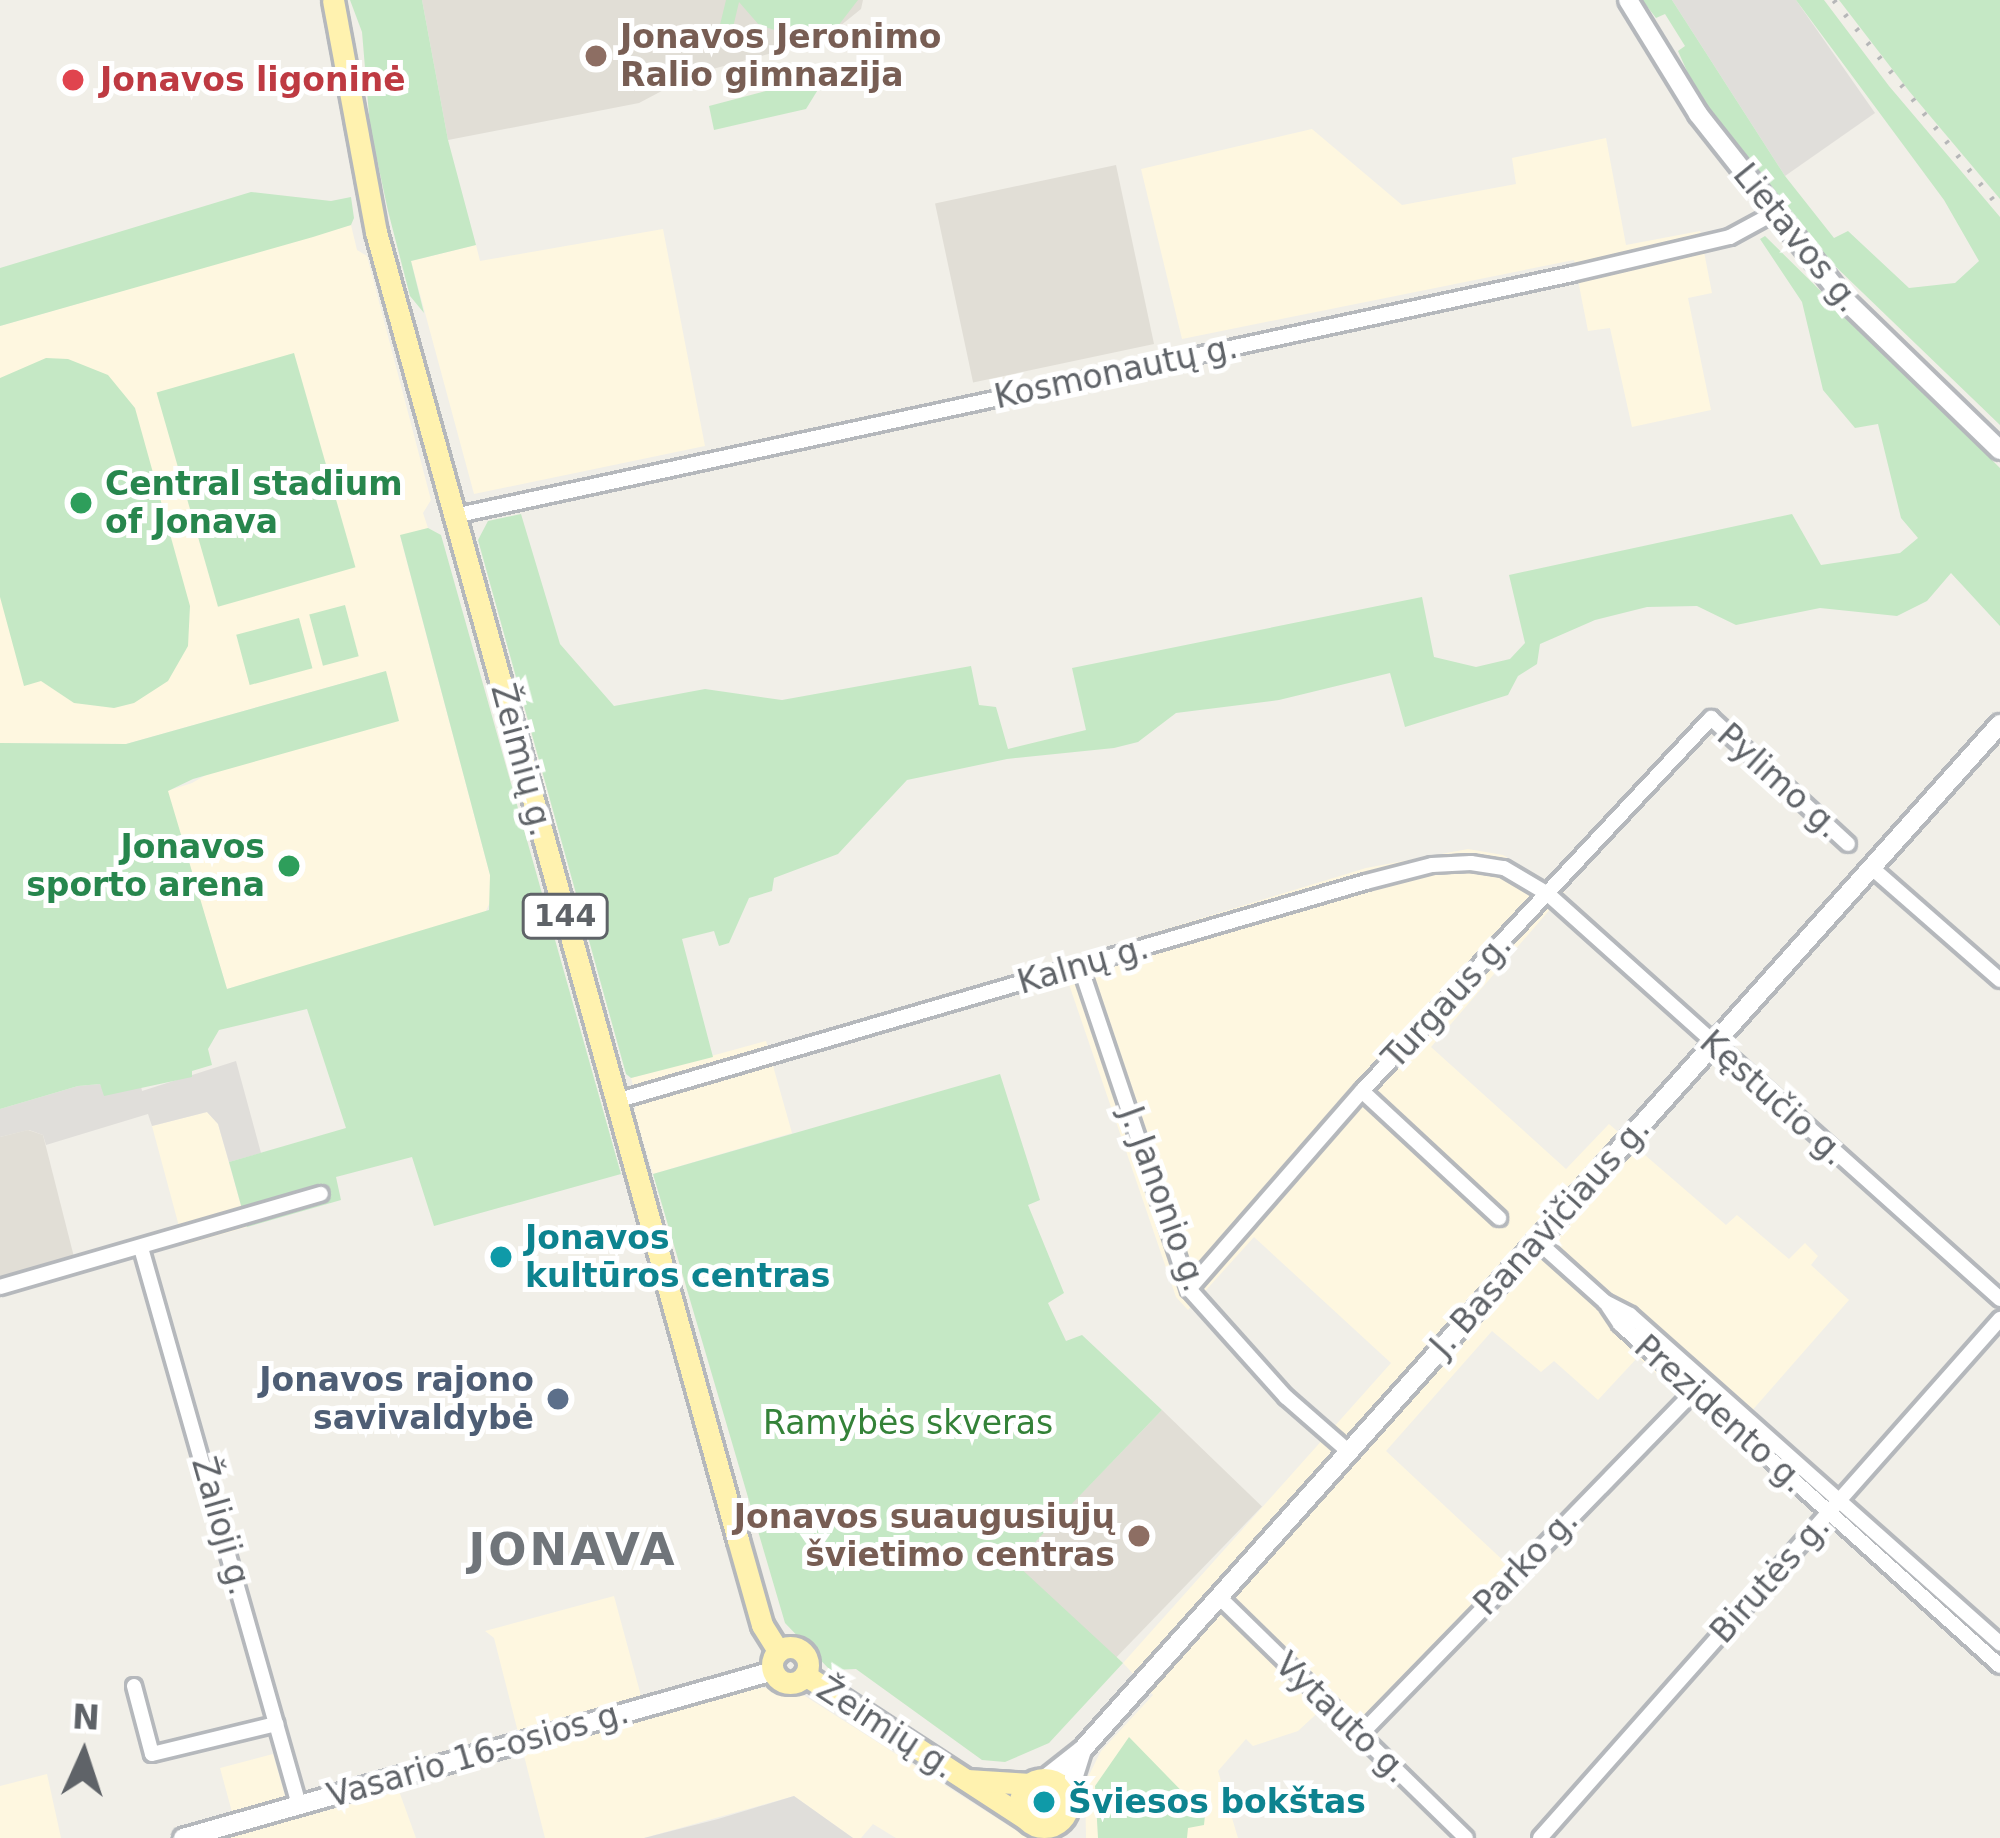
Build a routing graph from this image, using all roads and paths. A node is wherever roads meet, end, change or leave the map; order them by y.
1 (333, 0) edge
2 (1628, 0) edge
3 (1774, 213) junction
4 (2000, 450) edge
5 (454, 515) junction
6 (1711, 718) joint
7 (2000, 724) edge
8 (1848, 844) dead end
9 (1871, 868) junction
10 (1548, 894) junction
11 (1080, 966) junction
12 (2000, 980) edge
13 (1712, 1045) junction
14 (1362, 1091) junction
15 (616, 1101) junction
16 (321, 1194) dead end
17 (1499, 1218) dead end
18 (1536, 1240) junction
19 (141, 1248) junction
20 (0, 1287) edge
21 (1190, 1289) junction
22 (2000, 1299) edge
23 (1605, 1302) junction
24 (2000, 1319) edge
25 (1694, 1392) junction
26 (1348, 1450) junction
27 (1834, 1507) junction
28 (1219, 1597) junction
29 (2000, 1644) edge
30 (776, 1661) junction
31 (2000, 1666) edge
32 (134, 1686) dead end
33 (276, 1724) junction
34 (1360, 1735) junction
35 (1082, 1750) junction
36 (966, 1780) junction
37 (1037, 1781) junction
38 (299, 1805) junction
39 (1066, 1806) junction
40 (1036, 1828) edge
41 (183, 1838) edge
42 (1070, 1838) edge
43 (1466, 1838) edge
44 (1540, 1838) edge

1 - 5 main road, Žeimių g. / 144
2 - 3 main road, Lietavos g.
3 - 4 main road, Lietavos g.
3 - 5 street, Kosmonautų g.
5 - 15 main road, Žeimių g. / 144
6 - 8 street, Pylimo g.
6 - 10 street, Turgaus g.
7 - 9 main road, J. Basanavičiaus g.
9 - 12 street
9 - 13 main road, J. Basanavičiaus g.
10 - 11 street, Kalnų g.
10 - 13 street, Kęstučio g.
10 - 14 street, Turgaus g.
11 - 15 street, Kalnų g.
11 - 21 street, J. Janonio g.
13 - 18 main road, J. Basanavičiaus g.
13 - 22 street, Kęstučio g.
14 - 17 street
14 - 21 street, Turgaus g.
15 - 30 main road, Žeimių g. / 144
16 - 19 street
18 - 23 street, Prezidento g.
18 - 26 main road, J. Basanavičiaus g.
19 - 20 street
19 - 33 street, Žalioji g.
21 - 26 street, J. Janonio g.
23 - 25 street, Prezidento g.
23 - 27 street, Prezidento g.
24 - 27 street, Birutės g.
25 - 27 street, Prezidento g.
25 - 34 street, Parko g.
26 - 28 main road, J. Basanavičiaus g.
27 - 29 street, Prezidento g.
27 - 31 street, Prezidento g.
27 - 44 street, Birutės g.
28 - 34 street, Vytauto g.
28 - 35 main road, J. Basanavičiaus g.
30 - 36 main road, Žeimių g.
30 - 38 main road, Vasario 16-osios g.
32 - 33 street
33 - 38 street, Žalioji g.
34 - 43 street, Vytauto g.
35 - 37 main road, J. Basanavičiaus g.
35 - 39 main road, J. Basanavičiaus g.
36 - 37 main road, Žeimių g.
36 - 40 main road, Žeimių g.
37 - 39 main road
37 - 40 main road
38 - 41 main road, Vasario 16-osios g.
39 - 40 main road
39 - 42 main road

